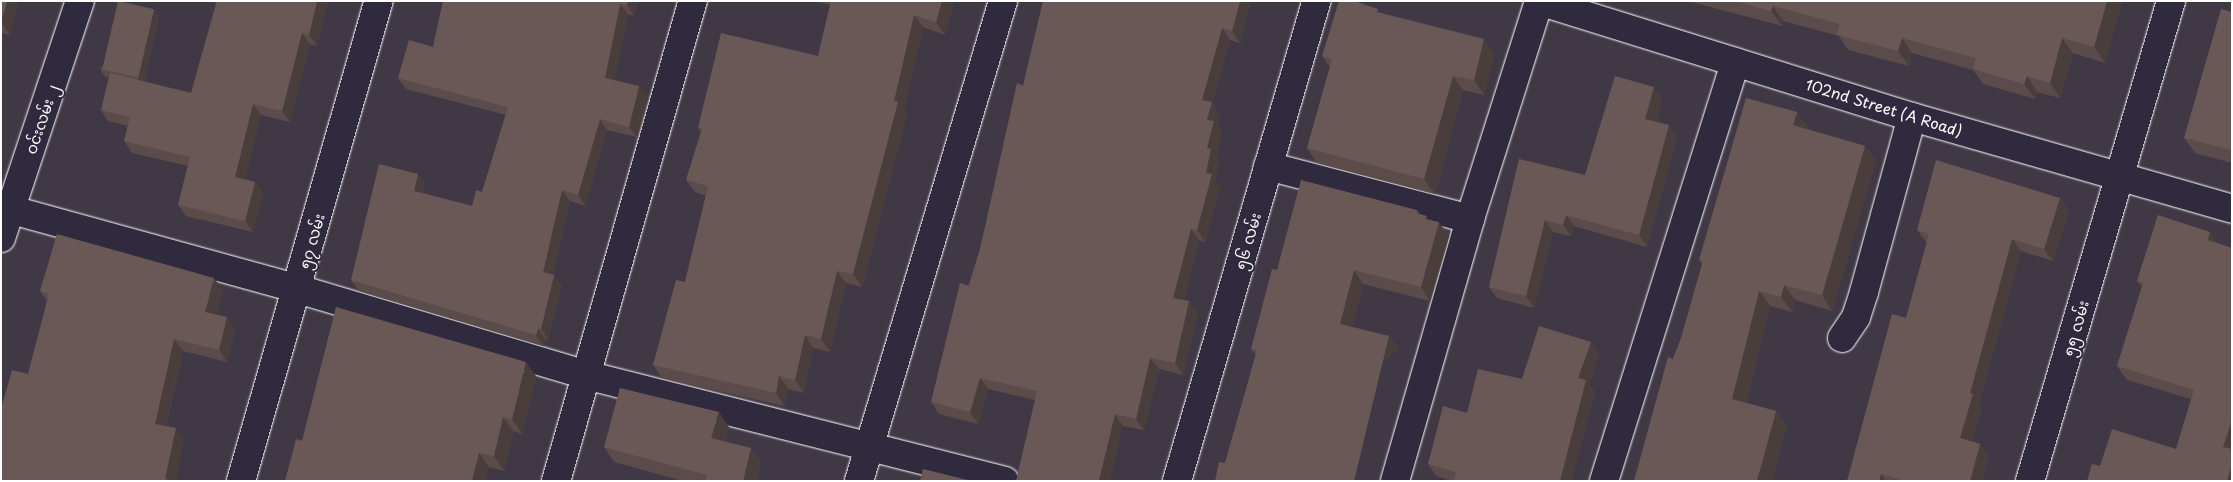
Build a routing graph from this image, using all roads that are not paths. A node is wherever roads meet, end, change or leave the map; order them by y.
1 (80, 1) edge
2 (379, 1) edge
3 (693, 1) edge
4 (1003, 1) edge
5 (1316, 1) edge
6 (1539, 1) edge
7 (2171, 1) edge
8 (1736, 62) junction
9 (1912, 117) junction
10 (1268, 166) junction
11 (2120, 176) junction
12 (5, 209) edge
13 (2232, 209) edge
14 (1470, 220) junction
15 (1, 238) edge
16 (298, 289) junction
17 (1842, 338) dead end
18 (586, 375) junction
19 (869, 447) junction
20 (241, 481) edge
21 (556, 481) edge
22 (859, 481) edge
23 (1005, 481) edge
24 (1177, 481) edge
25 (1395, 481) edge
26 (1604, 481) edge
27 (2030, 481) edge

1 - 12 street, ဝင်းလမ်း ၂
2 - 16 street, ၅၇ လမ်း
3 - 18 street
4 - 19 street
5 - 10 street, ၅၆ လမ်း
6 - 8 street, 102nd Street (A Road)
6 - 14 street
7 - 11 street, ၅၅ လမ်း
8 - 9 street, 102nd Street (A Road)
8 - 26 street
9 - 11 street, 102nd Street (A Road)
9 - 17 street
10 - 14 street
10 - 24 street, ၅၆ လမ်း
11 - 13 street, 102nd Street (A Road)
11 - 27 street, ၅၅ လမ်း
12 - 15 street, ဝင်းလမ်း ၂
12 - 16 street
14 - 25 street
16 - 18 street
16 - 20 street, ၅၇ လမ်း
18 - 19 street
18 - 21 street
19 - 22 street
19 - 23 street

